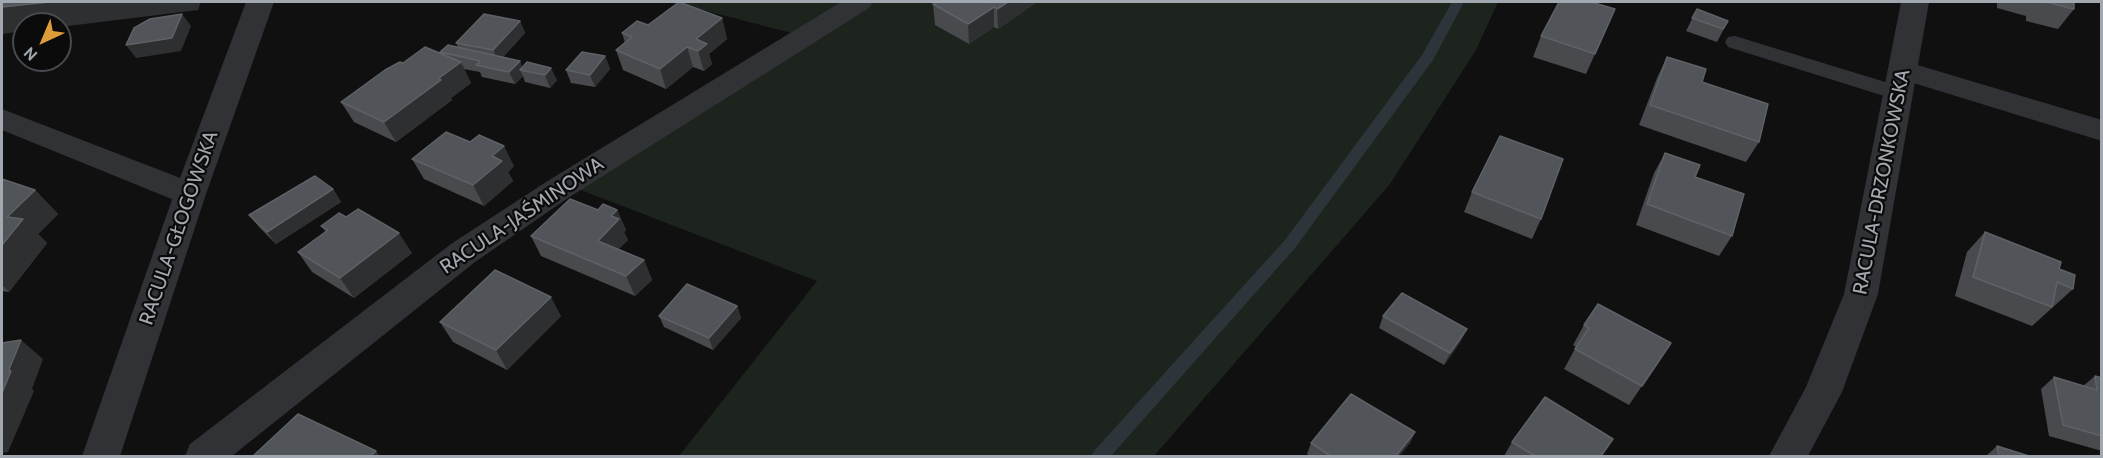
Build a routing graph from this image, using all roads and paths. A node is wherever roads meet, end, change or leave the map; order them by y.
1 (260, 2) edge
2 (859, 2) edge
3 (1915, 2) edge
4 (1735, 42) dead end
5 (1902, 82) junction
6 (2, 119) edge
7 (2102, 131) edge
8 (190, 194) junction
9 (101, 456) edge
10 (204, 456) edge
11 (1788, 456) edge

1 - 8 street, RACULA-GŁOGOWSKA
2 - 10 street, RACULA-JAŚMINOWA
3 - 5 street, RACULA-DRZONKOWSKA
4 - 5 lane
5 - 7 street
5 - 11 street, RACULA-DRZONKOWSKA
6 - 8 street
8 - 9 street, RACULA-GŁOGOWSKA

